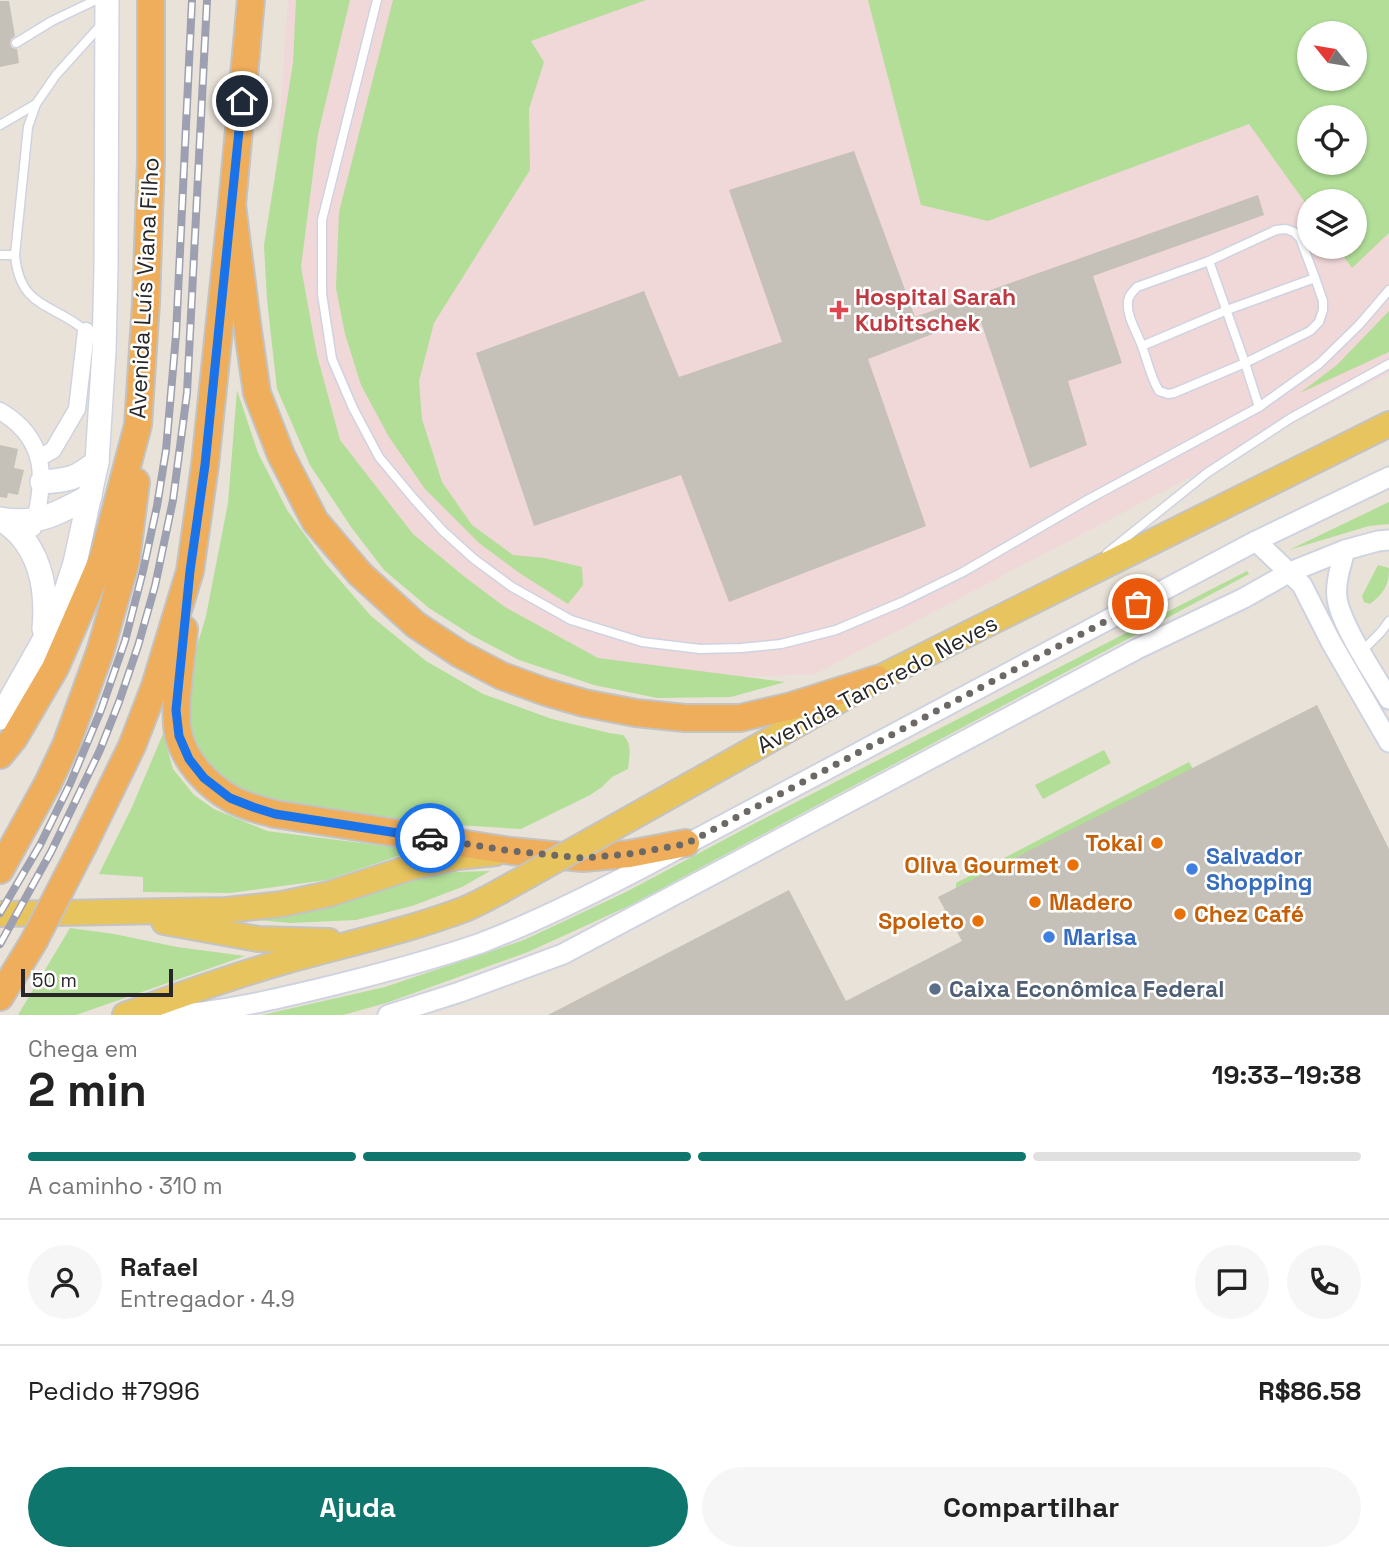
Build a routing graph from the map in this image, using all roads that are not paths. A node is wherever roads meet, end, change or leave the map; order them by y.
1 (151, 0) edge
2 (251, 0) edge
3 (377, 0) edge
4 (104, 6) edge
5 (16, 43) dead end
6 (36, 104) junction
7 (0, 125) edge
8 (232, 205) junction
9 (0, 255) edge
10 (15, 255) junction
11 (1209, 261) junction
12 (1315, 278) junction
13 (1389, 290) edge
14 (1227, 310) junction
15 (86, 331) junction
16 (1142, 346) junction
17 (104, 351) junction
18 (1245, 363) junction
19 (1389, 364) edge
20 (1259, 407) junction
21 (0, 411) edge
22 (1389, 424) edge
23 (138, 425) junction
24 (39, 458) junction
25 (97, 462) junction
26 (1389, 477) edge
27 (42, 482) junction
28 (90, 496) junction
29 (2, 520) edge
30 (35, 520) junction
31 (1389, 540) edge
32 (1256, 541) junction
33 (27, 545) junction
34 (1345, 550) junction
35 (190, 571) junction
36 (1290, 572) junction
37 (1071, 582) junction
38 (1389, 621) edge
39 (43, 642) junction
40 (1361, 652) junction
41 (877, 680) junction
42 (1389, 699) edge
43 (0, 718) edge
44 (1389, 742) edge
45 (0, 755) edge
46 (686, 844) junction
47 (511, 851) junction
48 (0, 870) edge
49 (101, 912) junction
50 (0, 914) edge
51 (365, 941) junction
52 (0, 997) edge
53 (125, 1015) edge
54 (170, 1015) edge
55 (388, 1015) edge

1 - 23 highway, Avenida Luís Viana Filho
2 - 8 highway
3 - 20 lane
4 - 5 lane
4 - 6 lane
4 - 17 main road, Avenida Luís Viana Filho
6 - 7 lane
6 - 10 lane
8 - 35 highway
8 - 41 highway
9 - 10 lane
10 - 15 lane
11 - 12 lane
11 - 14 lane
11 - 16 lane
12 - 14 lane
12 - 18 lane
13 - 20 lane
14 - 16 lane
14 - 18 lane
15 - 17 lane
15 - 24 street
16 - 18 lane
17 - 25 main road, Avenida Luís Viana Filho
18 - 20 lane
19 - 37 lane
21 - 24 street
22 - 37 main road, Avenida Tancredo Neves
23 - 45 highway, Avenida Luís Viana Filho
23 - 48 highway
24 - 27 street
25 - 27 main road
25 - 28 main road, Avenida Luís Viana Filho
26 - 32 street
27 - 30 street
28 - 30 main road
28 - 39 main road, Avenida Luís Viana Filho
29 - 30 main road
29 - 33 main road
30 - 33 street
31 - 34 street
32 - 36 street
32 - 46 street
33 - 39 main road
34 - 36 street
34 - 40 street
35 - 47 highway
35 - 52 highway, bridge
36 - 44 street
36 - 55 street
37 - 41 main road, Avenida Tancredo Neves
38 - 40 lane
39 - 43 main road, Avenida Luís Viana Filho
40 - 42 street
41 - 51 main road, Avenida Tancredo Neves, bridge
46 - 47 highway
46 - 54 street
47 - 49 main road
49 - 50 main road
49 - 51 main road
51 - 53 main road

